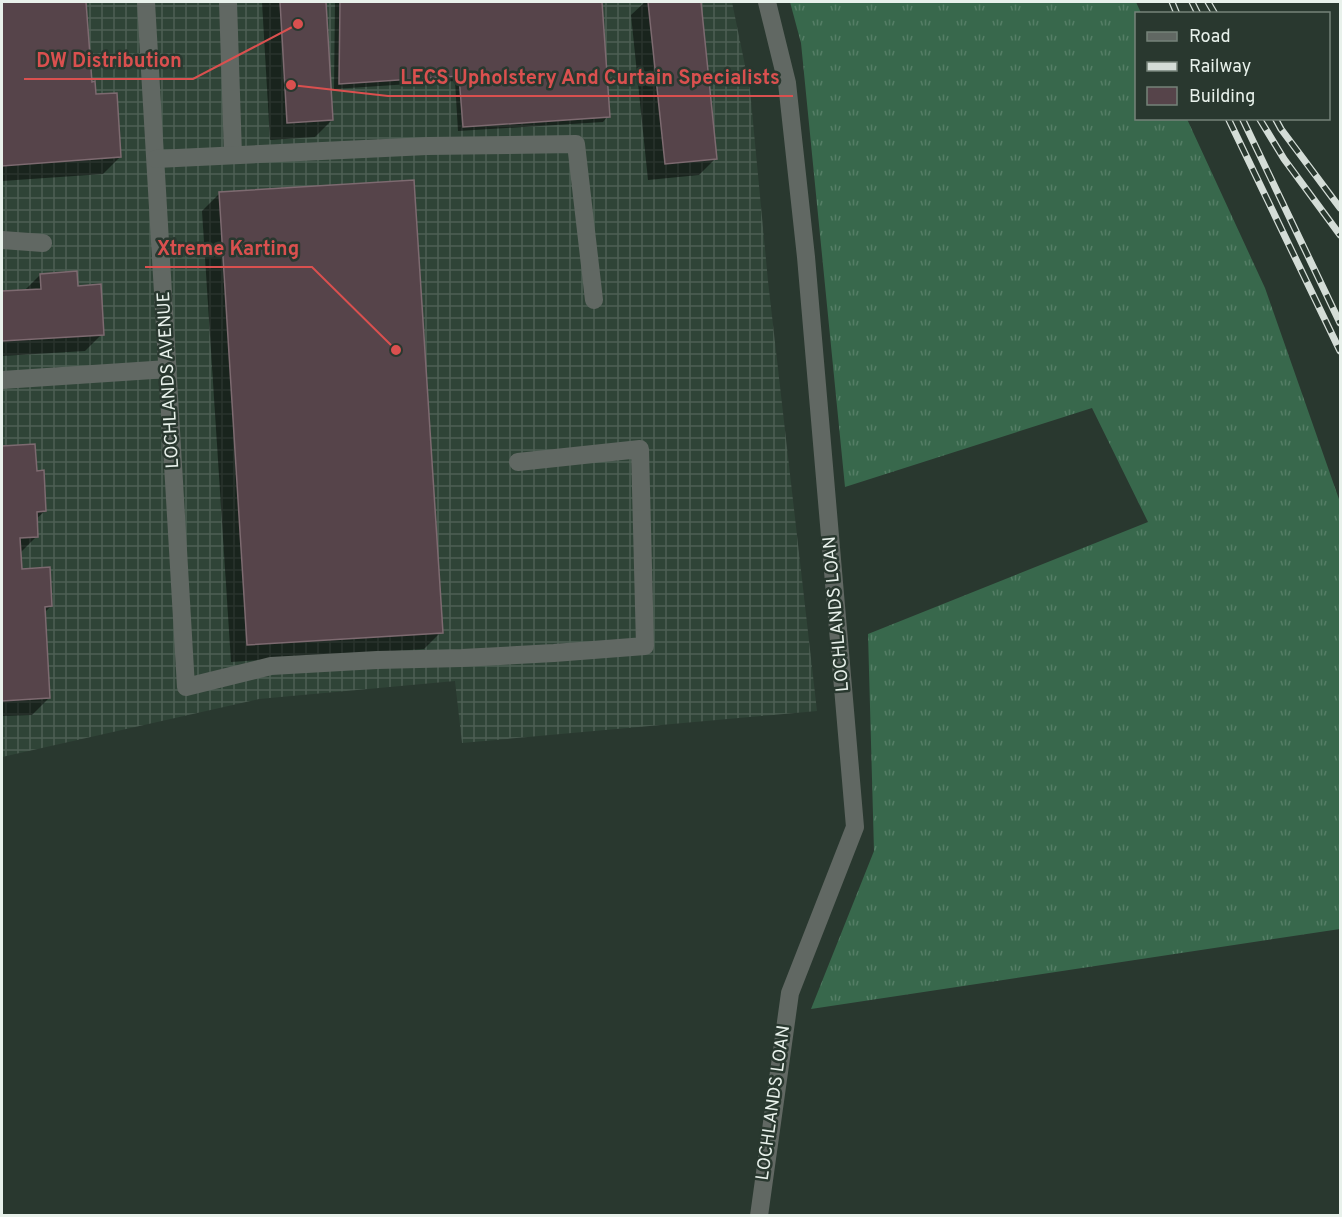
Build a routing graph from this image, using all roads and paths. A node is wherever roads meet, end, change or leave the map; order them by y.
1 (146, 2) edge
2 (228, 2) edge
3 (767, 2) edge
4 (233, 155) junction
5 (156, 159) junction
6 (2, 240) edge
7 (43, 243) dead end
8 (594, 300) dead end
9 (168, 369) junction
10 (2, 380) edge
11 (518, 462) dead end
12 (759, 1215) edge

1 - 5 street, LOCHLANDS AVENUE
2 - 4 street
3 - 12 street, LOCHLANDS LOAN
4 - 5 street
4 - 8 street
5 - 9 street, LOCHLANDS AVENUE
6 - 7 street
9 - 10 street
9 - 11 street, LOCHLANDS AVENUE

